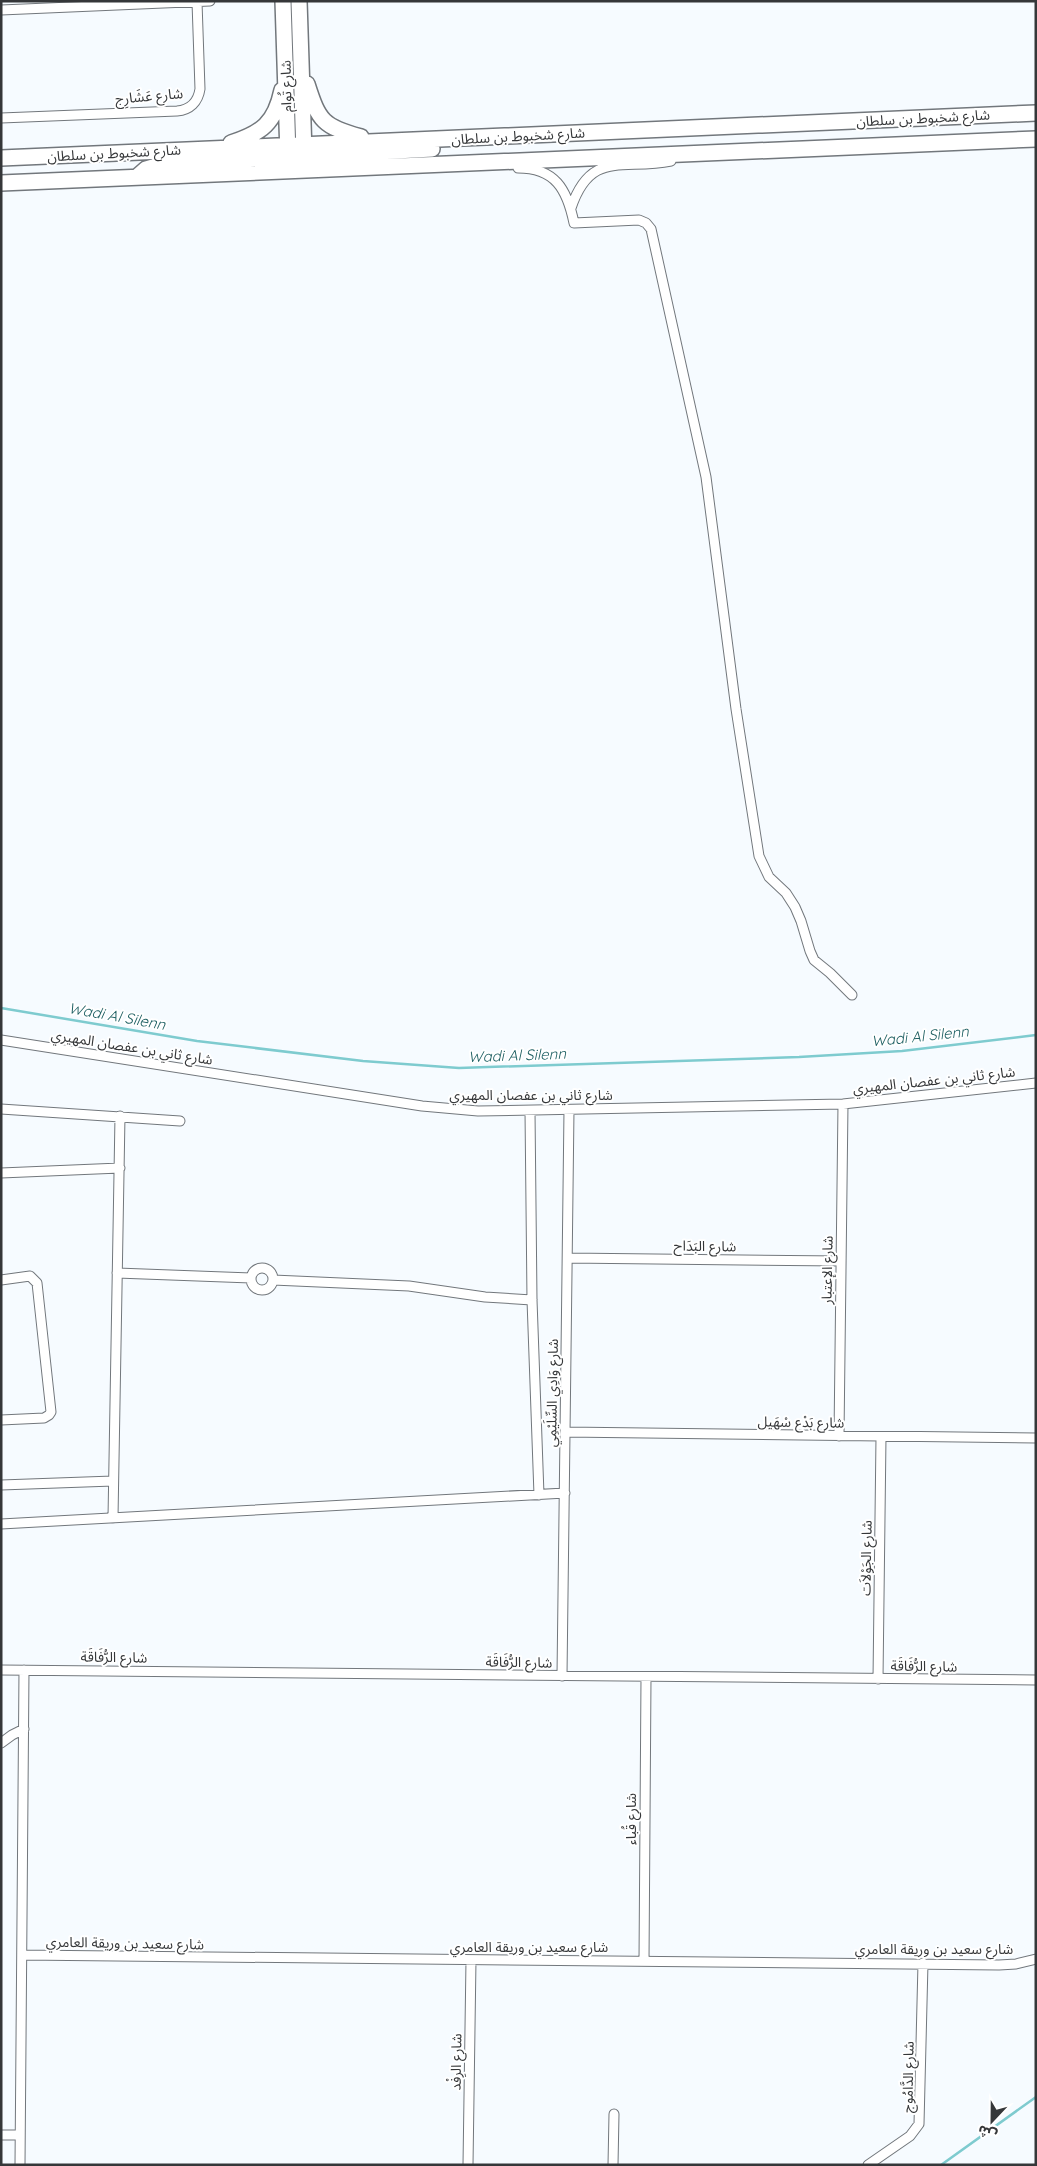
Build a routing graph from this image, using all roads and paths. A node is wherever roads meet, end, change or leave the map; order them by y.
1 (210, 1) edge
2 (283, 1) edge
3 (299, 1) edge
4 (197, 2) edge
5 (138, 3) edge
6 (1, 10) edge
7 (286, 59) junction
8 (302, 68) junction
9 (303, 110) junction
10 (1036, 113) edge
11 (1, 118) edge
12 (459, 139) junction
13 (1036, 139) edge
14 (373, 141) junction
15 (210, 149) junction
16 (691, 153) junction
17 (305, 157) junction
18 (1, 158) edge
19 (288, 158) junction
20 (456, 163) junction
21 (1, 183) edge
22 (571, 208) junction
23 (852, 994) dead end
24 (1, 1040) edge
25 (1036, 1083) edge
26 (843, 1104) junction
27 (1, 1109) edge
28 (569, 1110) junction
29 (530, 1111) junction
30 (120, 1116) junction
31 (180, 1121) dead end
32 (120, 1168) junction
33 (1, 1173) edge
34 (568, 1258) junction
35 (841, 1261) junction
36 (117, 1273) junction
37 (251, 1278) junction
38 (1, 1280) edge
39 (272, 1280) junction
40 (532, 1300) junction
41 (1, 1420) edge
42 (566, 1432) junction
43 (839, 1436) junction
44 (881, 1437) junction
45 (1036, 1438) edge
46 (114, 1481) junction
47 (1, 1485) edge
48 (565, 1493) junction
49 (539, 1495) junction
50 (113, 1518) junction
51 (1, 1524) edge
52 (1, 1670) edge
53 (24, 1670) junction
54 (562, 1676) junction
55 (646, 1678) junction
56 (878, 1679) junction
57 (1036, 1680) edge
58 (24, 1728) junction
59 (1, 1743) edge
60 (22, 1955) junction
61 (1036, 1959) edge
62 (471, 1960) junction
63 (644, 1961) junction
64 (923, 1963) junction
65 (614, 2114) dead end
66 (1, 2135) edge
67 (20, 2136) junction
68 (20, 2165) edge
69 (468, 2165) edge
70 (613, 2165) edge
71 (868, 2165) edge

1 - 4 street
2 - 7 main road, شارع تُوام
3 - 8 main road, شارع تُوام
4 - 5 street
4 - 11 street, شارع عَشَارِج
5 - 6 street
7 - 9 main road
7 - 15 main road
7 - 19 main road, شارع تُوام
8 - 9 main road, شارع تُوام
8 - 14 main road
9 - 17 main road, شارع تُوام
10 - 12 main road, شارع شخبوط بن سلطان
12 - 14 main road, شارع شخبوط بن سلطان
12 - 17 main road
13 - 16 main road, شارع شخبوط بن سلطان
14 - 17 main road, شارع شخبوط بن سلطان
15 - 18 main road, شارع شخبوط بن سلطان
15 - 19 main road, شارع شخبوط بن سلطان
16 - 20 main road, شارع شخبوط بن سلطان
16 - 22 street
17 - 19 main road, شارع شخبوط بن سلطان
17 - 19 main road, شارع شخبوط بن سلطان
17 - 20 main road, شارع شخبوط بن سلطان
19 - 21 main road, شارع شخبوط بن سلطان
20 - 22 street
22 - 23 street
24 - 29 street, شارع ثاني بن عفصان المهيري
25 - 26 street, شارع ثاني بن عفصان المهيري
26 - 28 street, شارع ثاني بن عفصان المهيري
26 - 35 street, شارع الإعتبار
27 - 30 street
28 - 29 street, شارع ثاني بن عفصان المهيري
28 - 34 street, شارع وَادِي السِّلَيْمِي
29 - 40 street
30 - 31 street
30 - 32 street
32 - 33 street
32 - 36 street
34 - 35 street, شارع البَدَاح
34 - 42 street, شارع وَادِي السِّلَيْمِي
35 - 43 street, شارع الإعتبار
36 - 37 street
36 - 46 street
37 - 39 street
37 - 39 street
38 - 41 street
39 - 40 street
40 - 49 street
42 - 43 street, شارع بَدْع سْهَيل
42 - 48 street, شارع وَادِي السِّلَيْمِي
43 - 44 street, شارع بَدْع سْهَيل
44 - 45 street, شارع بَدْع سْهَيل
44 - 56 street, شارع الجَوْلاَت
46 - 47 street
46 - 50 street
48 - 49 street
48 - 54 street, شارع وَادِي السِّلَيْمِي
49 - 50 street
50 - 51 street
52 - 53 street, شارع الرُّفَاقَة
53 - 54 street, شارع الرُّفَاقَة
53 - 58 street
54 - 55 street, شارع الرُّفَاقَة
55 - 56 street, شارع الرُّفَاقَة
55 - 63 street, شارع قُباء
56 - 57 street, شارع الرُّفَاقَة
58 - 59 street
58 - 60 street
60 - 62 street, شارع سعيد بن وريقة العامري
60 - 67 street
61 - 64 street, شارع سعيد بن وريقة العامري
62 - 63 street, شارع سعيد بن وريقة العامري
62 - 69 street, شارع الرِفْد
63 - 64 street, شارع سعيد بن وريقة العامري
64 - 71 street, شارع الدَّامُوج
65 - 70 street
66 - 67 street
67 - 68 street

